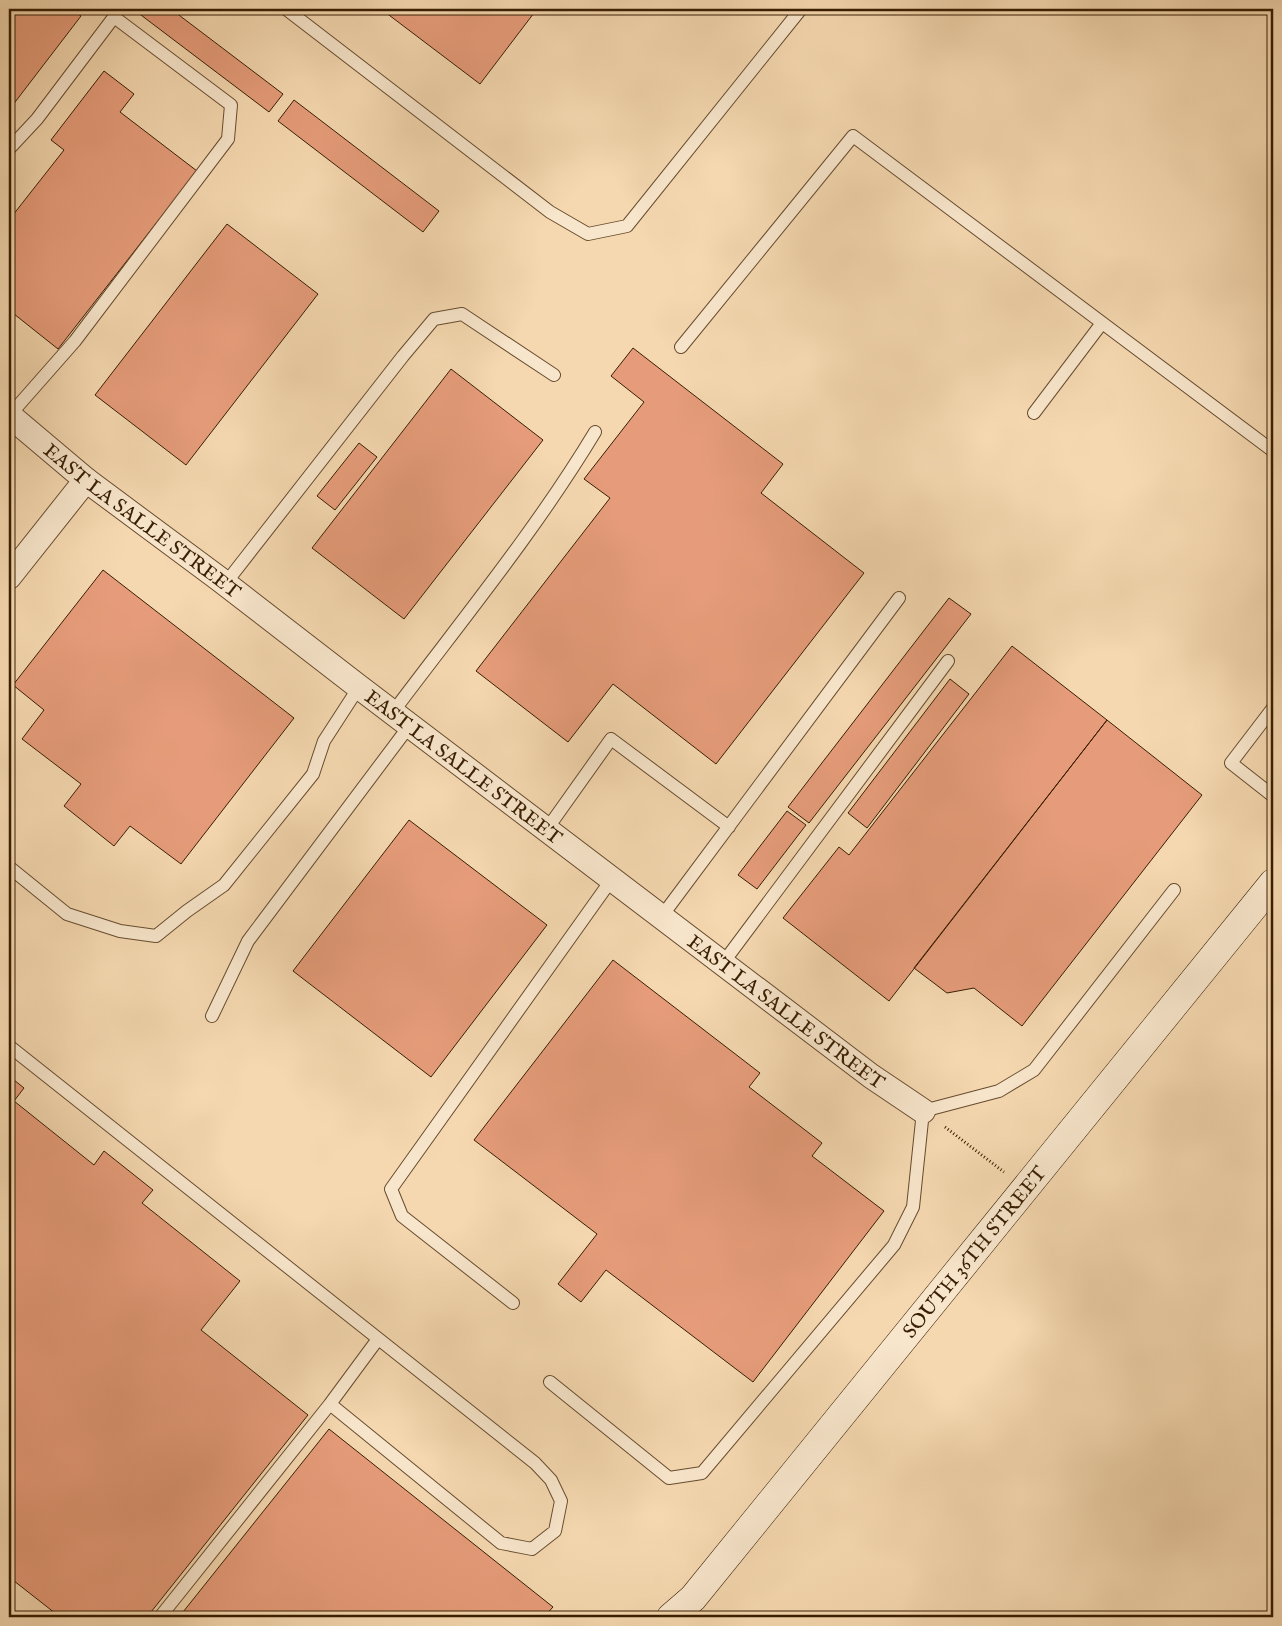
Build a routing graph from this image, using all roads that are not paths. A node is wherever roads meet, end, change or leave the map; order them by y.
1 (286, 9) edge
2 (801, 9) edge
3 (9, 149) edge
4 (1102, 323) junction
5 (681, 348) dead end
6 (554, 375) dead end
7 (1034, 412) dead end
8 (9, 416) edge
9 (595, 432) dead end
10 (1273, 451) edge
11 (86, 480) junction
12 (9, 577) edge
13 (225, 584) junction
14 (899, 598) dead end
15 (948, 661) dead end
16 (359, 687) junction
17 (1273, 708) edge
18 (401, 718) junction
19 (1273, 796) edge
20 (729, 827) junction
21 (547, 829) junction
22 (9, 867) edge
23 (612, 879) junction
24 (1273, 883) edge
25 (1174, 890) dead end
26 (662, 916) junction
27 (723, 963) junction
28 (212, 1016) dead end
29 (9, 1046) edge
30 (923, 1111) junction
31 (513, 1303) dead end
32 (378, 1339) junction
33 (550, 1382) dead end
34 (330, 1404) junction
35 (160, 1617) edge
36 (671, 1617) edge

1 - 2 lane
3 - 8 lane
4 - 5 lane
4 - 7 lane
4 - 10 lane
6 - 13 lane
8 - 11 street, EAST LA SALLE STREET
9 - 18 lane
11 - 12 street
11 - 13 street, EAST LA SALLE STREET
13 - 16 street, EAST LA SALLE STREET
14 - 20 lane
15 - 27 lane
16 - 18 street, EAST LA SALLE STREET
16 - 22 lane
17 - 19 lane
18 - 21 street, EAST LA SALLE STREET
18 - 28 lane
20 - 21 lane
20 - 26 lane
21 - 23 street, EAST LA SALLE STREET
23 - 26 street, EAST LA SALLE STREET
23 - 31 lane
24 - 36 street, SOUTH 36TH STREET
25 - 30 lane
26 - 27 street, EAST LA SALLE STREET
27 - 30 street, EAST LA SALLE STREET
29 - 32 lane
30 - 33 lane
32 - 34 lane
32 - 34 lane
34 - 35 lane

